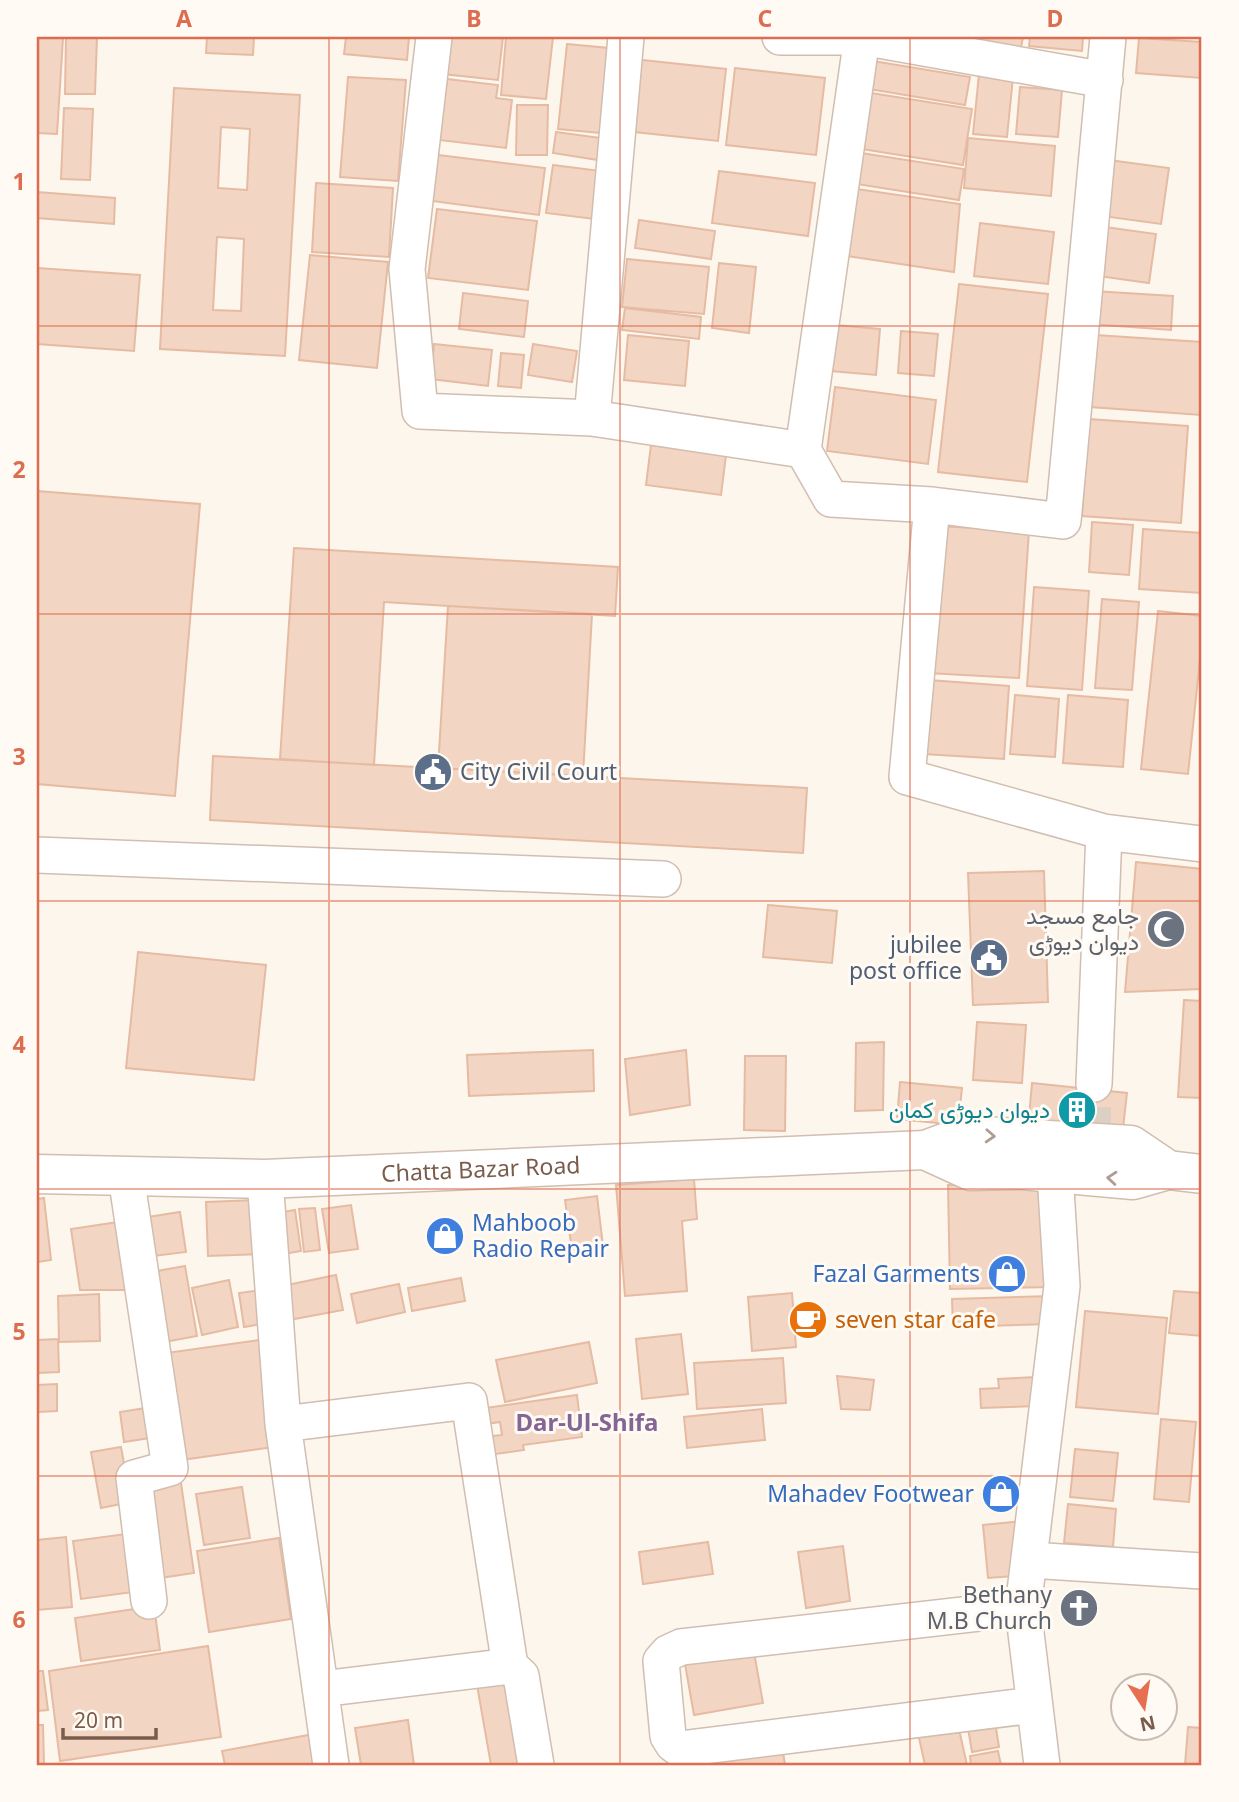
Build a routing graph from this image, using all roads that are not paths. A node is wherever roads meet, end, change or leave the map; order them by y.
1 (434, 37) edge
2 (626, 37) edge
3 (782, 37) edge
4 (848, 37) edge
5 (862, 37) edge
6 (1108, 37) edge
7 (1105, 80) junction
8 (592, 418) junction
9 (803, 450) junction
10 (932, 505) junction
11 (1104, 832) junction
12 (1202, 844) edge
13 (37, 855) edge
14 (663, 880) dead end
15 (1094, 1084) tunnel mouth
16 (925, 1150) junction
17 (1185, 1172) edge
18 (1055, 1173) junction
19 (37, 1174) edge
20 (126, 1176) junction
21 (265, 1179) junction
22 (283, 1424) junction
23 (1030, 1560) junction
24 (1202, 1571) edge
25 (149, 1601) dead end
26 (1023, 1608) junction
27 (510, 1666) junction
28 (321, 1689) junction
29 (1034, 1705) junction
30 (331, 1765) edge
31 (536, 1765) edge
32 (1042, 1765) edge

1 - 8 street
2 - 8 street
3 - 4 street
5 - 7 street
5 - 9 street
6 - 7 street
7 - 10 street
8 - 9 street
9 - 10 street
10 - 11 street
11 - 12 street
11 - 15 street
13 - 14 street
16 -> 17 street, Chatta Bazar Road
16 - 18 street, Chatta Bazar Road
16 - 21 street, Chatta Bazar Road
17 -> 18 street, Chatta Bazar Road
18 - 23 street
19 - 20 street, Chatta Bazar Road
20 - 21 street, Chatta Bazar Road
20 - 25 street
21 - 22 street
22 - 27 street
22 - 28 street
23 - 24 street
23 - 26 street
26 - 29 street
26 - 29 street
27 - 28 street
27 - 31 street
28 - 30 street
29 - 32 street

